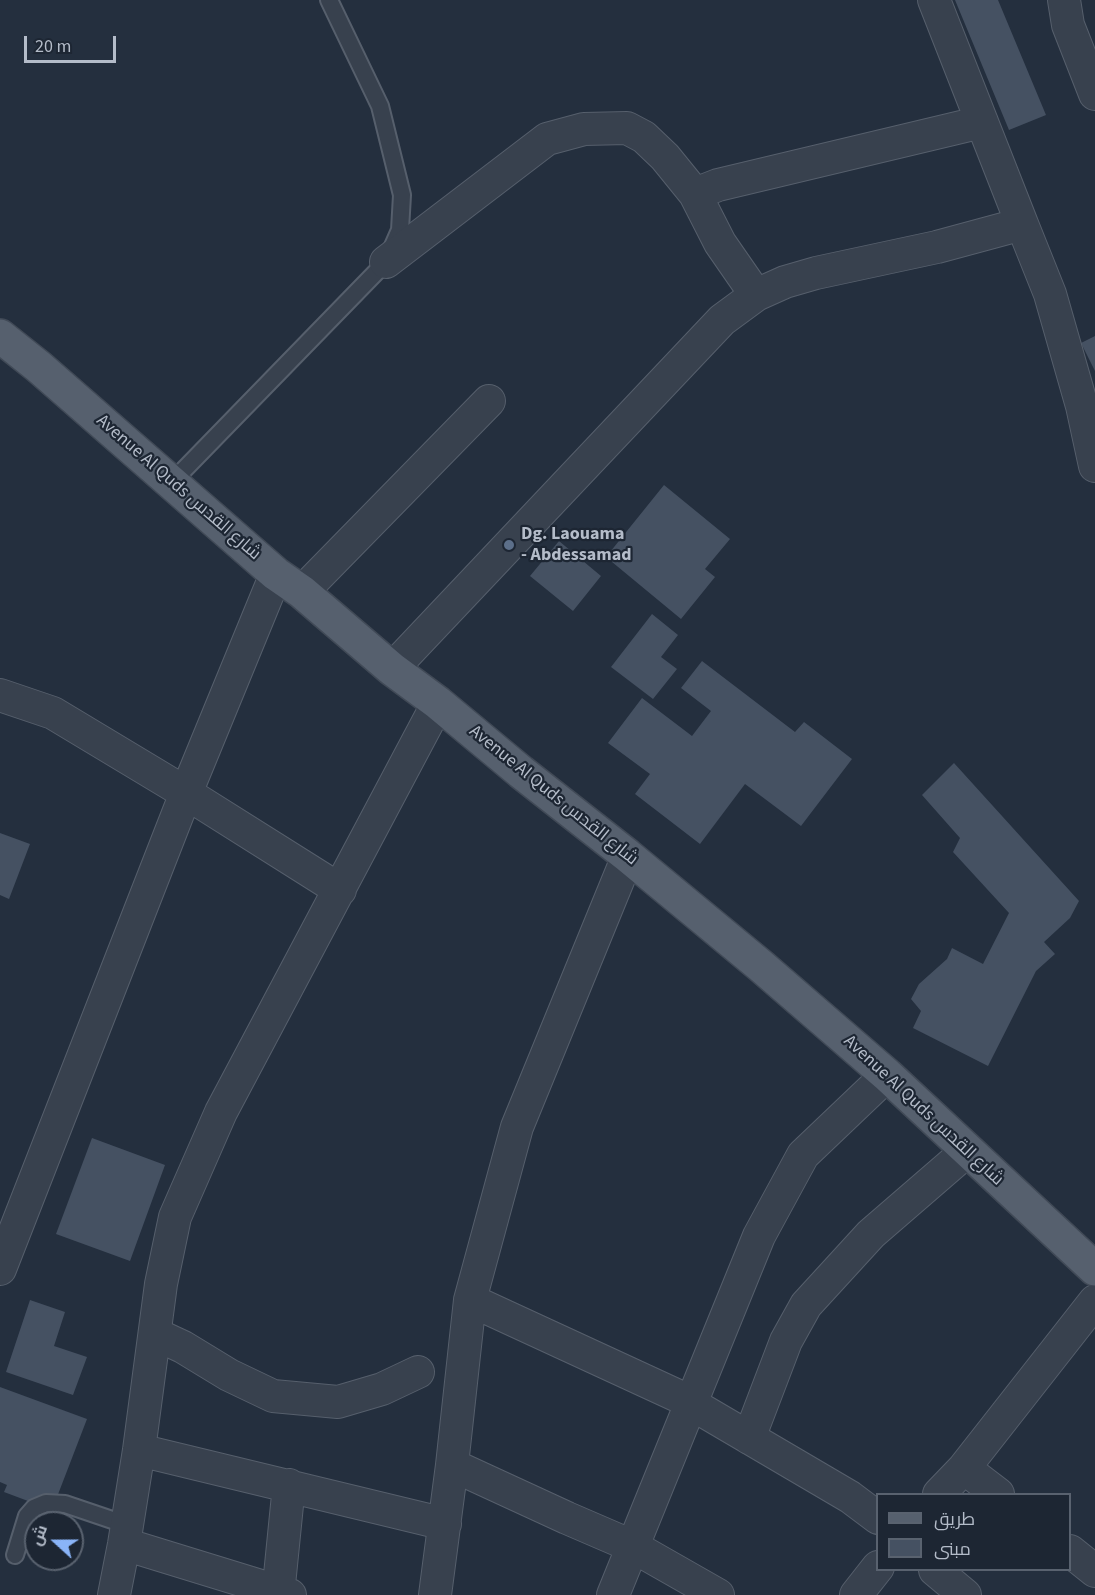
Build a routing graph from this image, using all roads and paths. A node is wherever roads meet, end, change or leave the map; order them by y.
1 (328, 0) edge
2 (934, 0) edge
3 (1064, 0) edge
4 (1095, 94) edge
5 (982, 122) junction
6 (695, 194) junction
7 (1022, 224) junction
8 (386, 262) junction
9 (756, 295) junction
10 (0, 336) edge
11 (489, 401) dead end
12 (1095, 466) edge
13 (172, 482) junction
14 (276, 574) junction
15 (302, 592) junction
16 (393, 669) junction
17 (0, 695) edge
18 (438, 703) junction
19 (186, 793) junction
20 (628, 855) junction
21 (340, 890) junction
22 (887, 1075) junction
23 (967, 1151) junction
24 (0, 1269) edge
25 (1095, 1269) edge
26 (470, 1300) junction
27 (1095, 1301) edge
28 (155, 1334) junction
29 (418, 1372) dead end
30 (692, 1404) junction
31 (749, 1438) junction
32 (139, 1450) junction
33 (452, 1465) junction
34 (964, 1468) junction
35 (289, 1485) junction
36 (940, 1493) edge
37 (997, 1493) edge
38 (876, 1516) edge
39 (445, 1524) junction
40 (126, 1535) junction
41 (632, 1546) junction
42 (1071, 1552) edge
43 (15, 1555) dead end
44 (876, 1570) edge
45 (937, 1571) edge
46 (1095, 1571) edge
47 (443, 1592) edge
48 (282, 1594) edge
49 (114, 1595) edge
50 (613, 1595) edge
51 (718, 1595) edge
52 (856, 1595) edge
53 (965, 1595) edge

1 - 8 lane
2 - 5 street
3 - 4 street
5 - 6 street
5 - 7 street
6 - 8 street
6 - 9 street
7 - 9 street
7 - 12 street
8 - 13 lane
9 - 16 street
10 - 13 main road, Avenue Al Quds شارع القدس
11 - 15 street
13 - 14 main road, Avenue Al Quds شارع القدس
14 - 15 main road, Avenue Al Quds شارع القدس
14 - 19 street
15 - 16 main road, Avenue Al Quds شارع القدس
16 - 18 main road, Avenue Al Quds شارع القدس
17 - 19 street
18 - 20 main road, Avenue Al Quds شارع القدس
18 - 21 street
19 - 21 street
19 - 24 street
20 - 22 main road, Avenue Al Quds شارع القدس
20 - 26 street
21 - 28 street
22 - 23 main road, Avenue Al Quds شارع القدس
22 - 30 street
23 - 25 main road, Avenue Al Quds شارع القدس
23 - 31 street
26 - 30 street
26 - 33 street
27 - 34 street
28 - 29 street
28 - 32 street
30 - 31 street
30 - 41 street
31 - 38 street
32 - 35 street
32 - 40 street
33 - 39 street
33 - 41 street
34 - 36 street
34 - 37 street
35 - 39 street
35 - 48 street
39 - 47 street
40 - 43 lane
40 - 48 street
40 - 49 street
41 - 50 street
41 - 51 street
42 - 46 street
44 - 52 street
45 - 53 street

